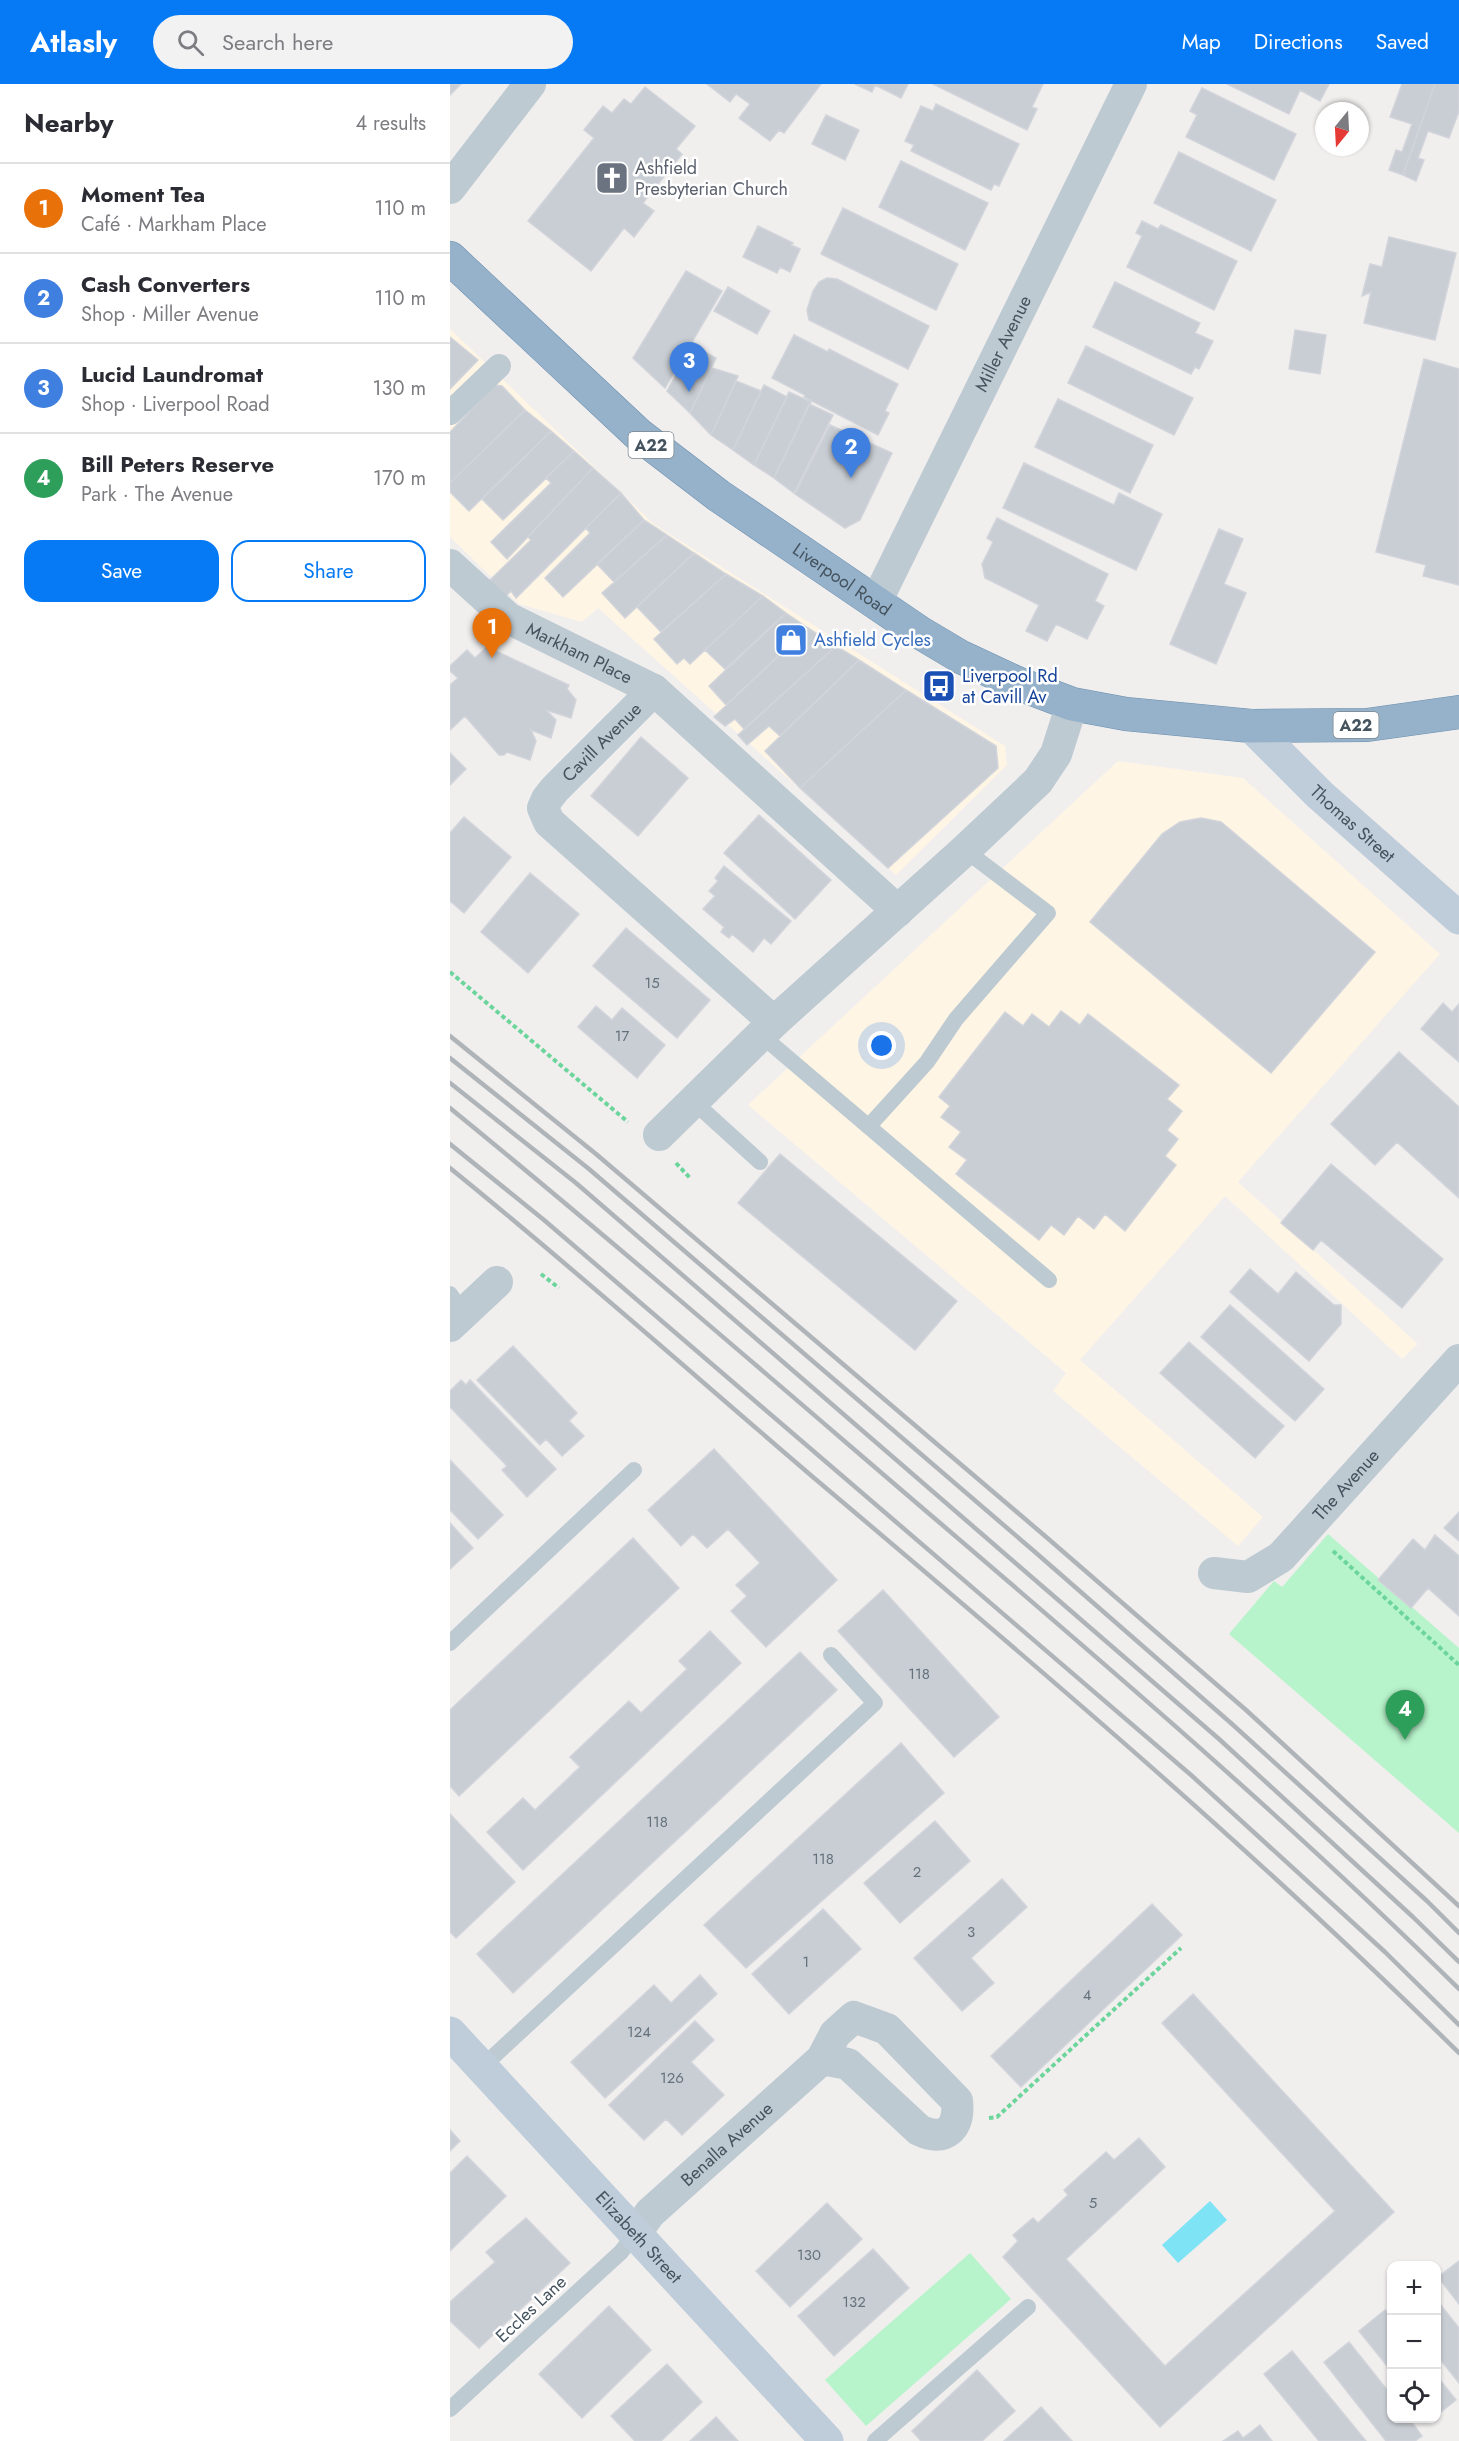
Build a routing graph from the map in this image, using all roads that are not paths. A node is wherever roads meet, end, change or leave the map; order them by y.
1 (530, 84) edge
2 (1131, 84) edge
3 (450, 188) edge
4 (450, 258) edge
5 (499, 366) dead end
6 (450, 413) edge
7 (450, 566) edge
8 (876, 602) junction
9 (654, 690) junction
10 (1072, 704) junction
11 (1459, 712) edge
12 (1251, 726) junction
13 (965, 850) junction
14 (898, 911) junction
15 (1459, 918) edge
16 (767, 1029) junction
17 (694, 1102) junction
18 (869, 1126) junction
19 (659, 1135) road end
20 (760, 1162) dead end
21 (1049, 1280) dead end
22 (497, 1282) dead end
23 (454, 1311) edge
24 (1459, 1360) edge
25 (634, 1470) dead end
26 (1214, 1573) dead end
27 (450, 1643) edge
28 (831, 1654) dead end
29 (450, 2033) edge
30 (822, 2059) junction
31 (482, 2067) junction
32 (635, 2234) junction
33 (1028, 2307) dead end
34 (450, 2409) edge
35 (828, 2441) edge
36 (875, 2441) edge

1 - 3 street
2 - 8 street, Miller Avenue
4 - 8 highway, Liverpool Road / A22
5 - 6 street
7 - 9 street, Markham Place
8 - 10 highway, Liverpool Road / A22
9 - 14 street, Cavill Avenue
9 - 16 street, Cavill Avenue
10 - 12 highway, Liverpool Road / A22
10 - 13 street
11 - 12 highway, Liverpool Road / A22
12 - 15 main road, Thomas Street
13 - 14 street
13 - 18 lane
14 - 16 street
16 - 17 street
16 - 18 lane
17 - 19 street
17 - 20 lane
18 - 21 lane
22 - 23 street
24 - 26 street, The Avenue
25 - 27 lane
28 - 31 lane
29 - 31 main road, Elizabeth Street
30 - 30 street, Benalla Avenue
30 - 32 street, Benalla Avenue
31 - 32 main road, Elizabeth Street
32 - 34 lane, Eccles Lane
32 - 35 main road, Elizabeth Street
33 - 36 lane

